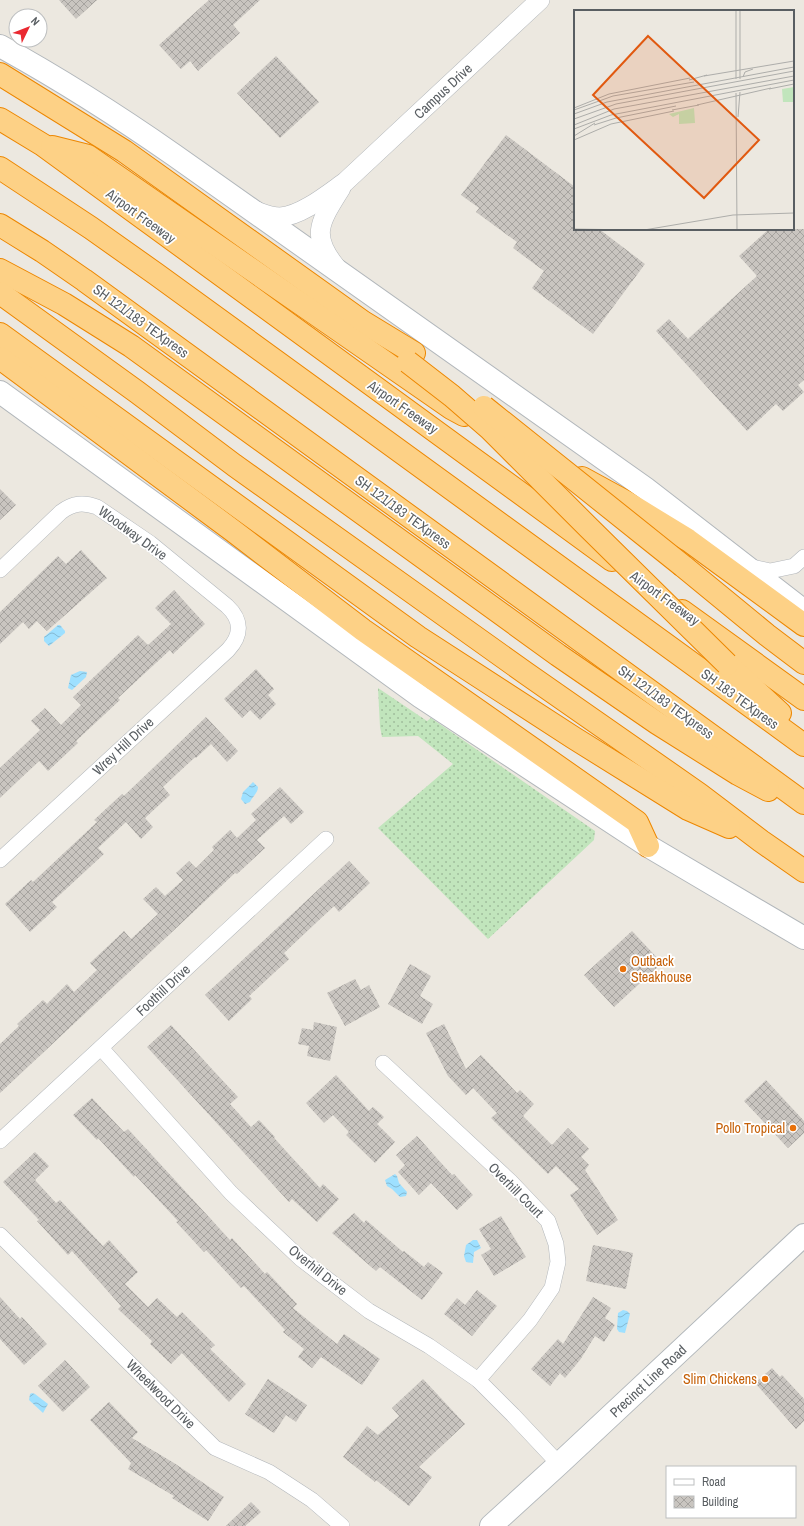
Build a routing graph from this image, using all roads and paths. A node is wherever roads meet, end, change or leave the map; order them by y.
1 (540, 0) edge
2 (0, 46) edge
3 (0, 74) edge
4 (0, 119) edge
5 (43, 145) junction
6 (0, 168) edge
7 (345, 182) junction
8 (252, 210) junction
9 (0, 225) edge
10 (0, 270) edge
11 (339, 272) junction
12 (0, 293) edge
13 (0, 334) edge
14 (411, 357) junction
15 (0, 358) edge
16 (0, 392) edge
17 (804, 557) edge
18 (744, 564) junction
19 (0, 570) edge
20 (804, 611) edge
21 (804, 624) edge
22 (238, 628) joint
23 (804, 663) edge
24 (804, 699) edge
25 (804, 736) edge
26 (804, 745) edge
27 (804, 803) edge
28 (804, 808) edge
29 (326, 840) dead end
30 (761, 841) junction
31 (648, 846) junction
32 (0, 860) edge
33 (804, 871) edge
34 (804, 938) edge
35 (101, 1048) junction
36 (383, 1063) dead end
37 (0, 1141) edge
38 (0, 1235) edge
39 (804, 1235) edge
40 (478, 1380) junction
41 (559, 1464) junction
42 (342, 1526) edge
43 (490, 1526) edge

1 - 7 street, Campus Drive
2 - 8 main road
3 - 14 highway
4 - 5 highway, Airport Freeway
5 - 21 highway
5 - 24 highway, Airport Freeway
6 - 26 highway, SH 183 TEXpress
7 - 8 street, Campus Drive
7 - 11 street, Campus Drive
8 - 11 main road
9 - 27 highway, SH 121/183 TEXpress
10 - 28 highway
11 - 18 main road
12 - 30 highway
13 - 30 highway
14 - 23 highway, bridge
14 - 25 highway, bridge
15 - 31 highway
16 - 31 main road
17 - 18 street
18 - 20 main road
19 - 22 street, Woodway Drive
22 - 32 street, Wrey Hill Drive
29 - 35 street, Foothill Drive
30 - 33 highway
31 - 34 main road
35 - 37 street, Foothill Drive
35 - 40 street, Overhill Drive
36 - 40 street, Overhill Court
38 - 42 street, Wheelwood Drive
39 - 41 main road, Precinct Line Road
40 - 41 street, Overhill Drive
41 - 43 main road, Precinct Line Road

